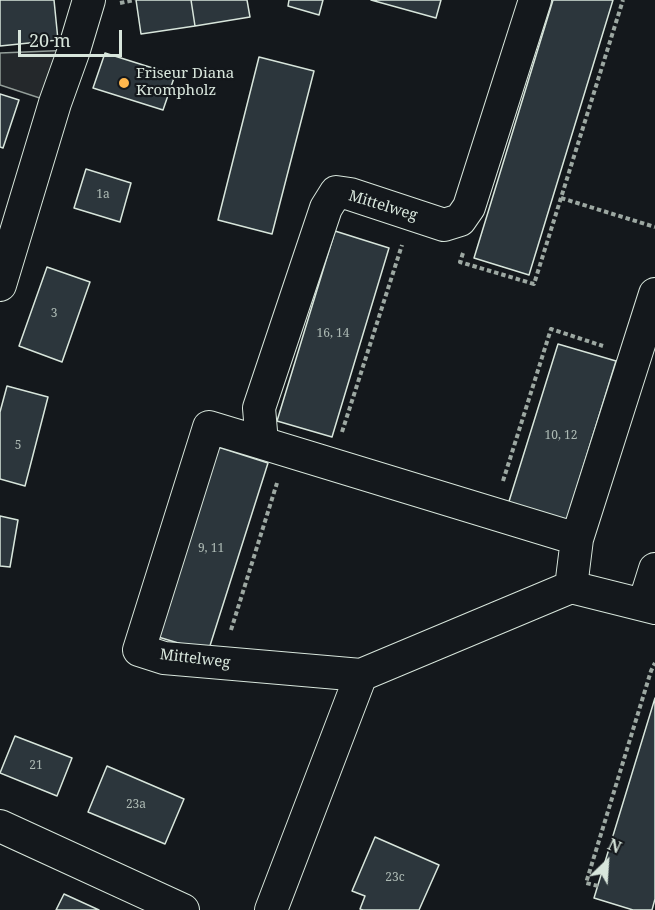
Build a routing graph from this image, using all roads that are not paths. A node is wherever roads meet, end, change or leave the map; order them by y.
1 (535, 0) edge
2 (104, 2) edge
3 (0, 285) edge
4 (655, 294) edge
5 (275, 447) junction
6 (577, 539) junction
7 (655, 569) edge
8 (571, 587) junction
9 (649, 606) edge
10 (361, 675) junction
11 (0, 826) edge
12 (183, 910) edge
13 (271, 910) edge

1 - 5 street, Mittelweg
2 - 3 street
4 - 6 street
5 - 6 street, Mittelweg
5 - 10 street, Mittelweg
6 - 8 street
7 - 9 street
8 - 9 street
8 - 10 street, Mittelweg
10 - 13 street
11 - 12 street

